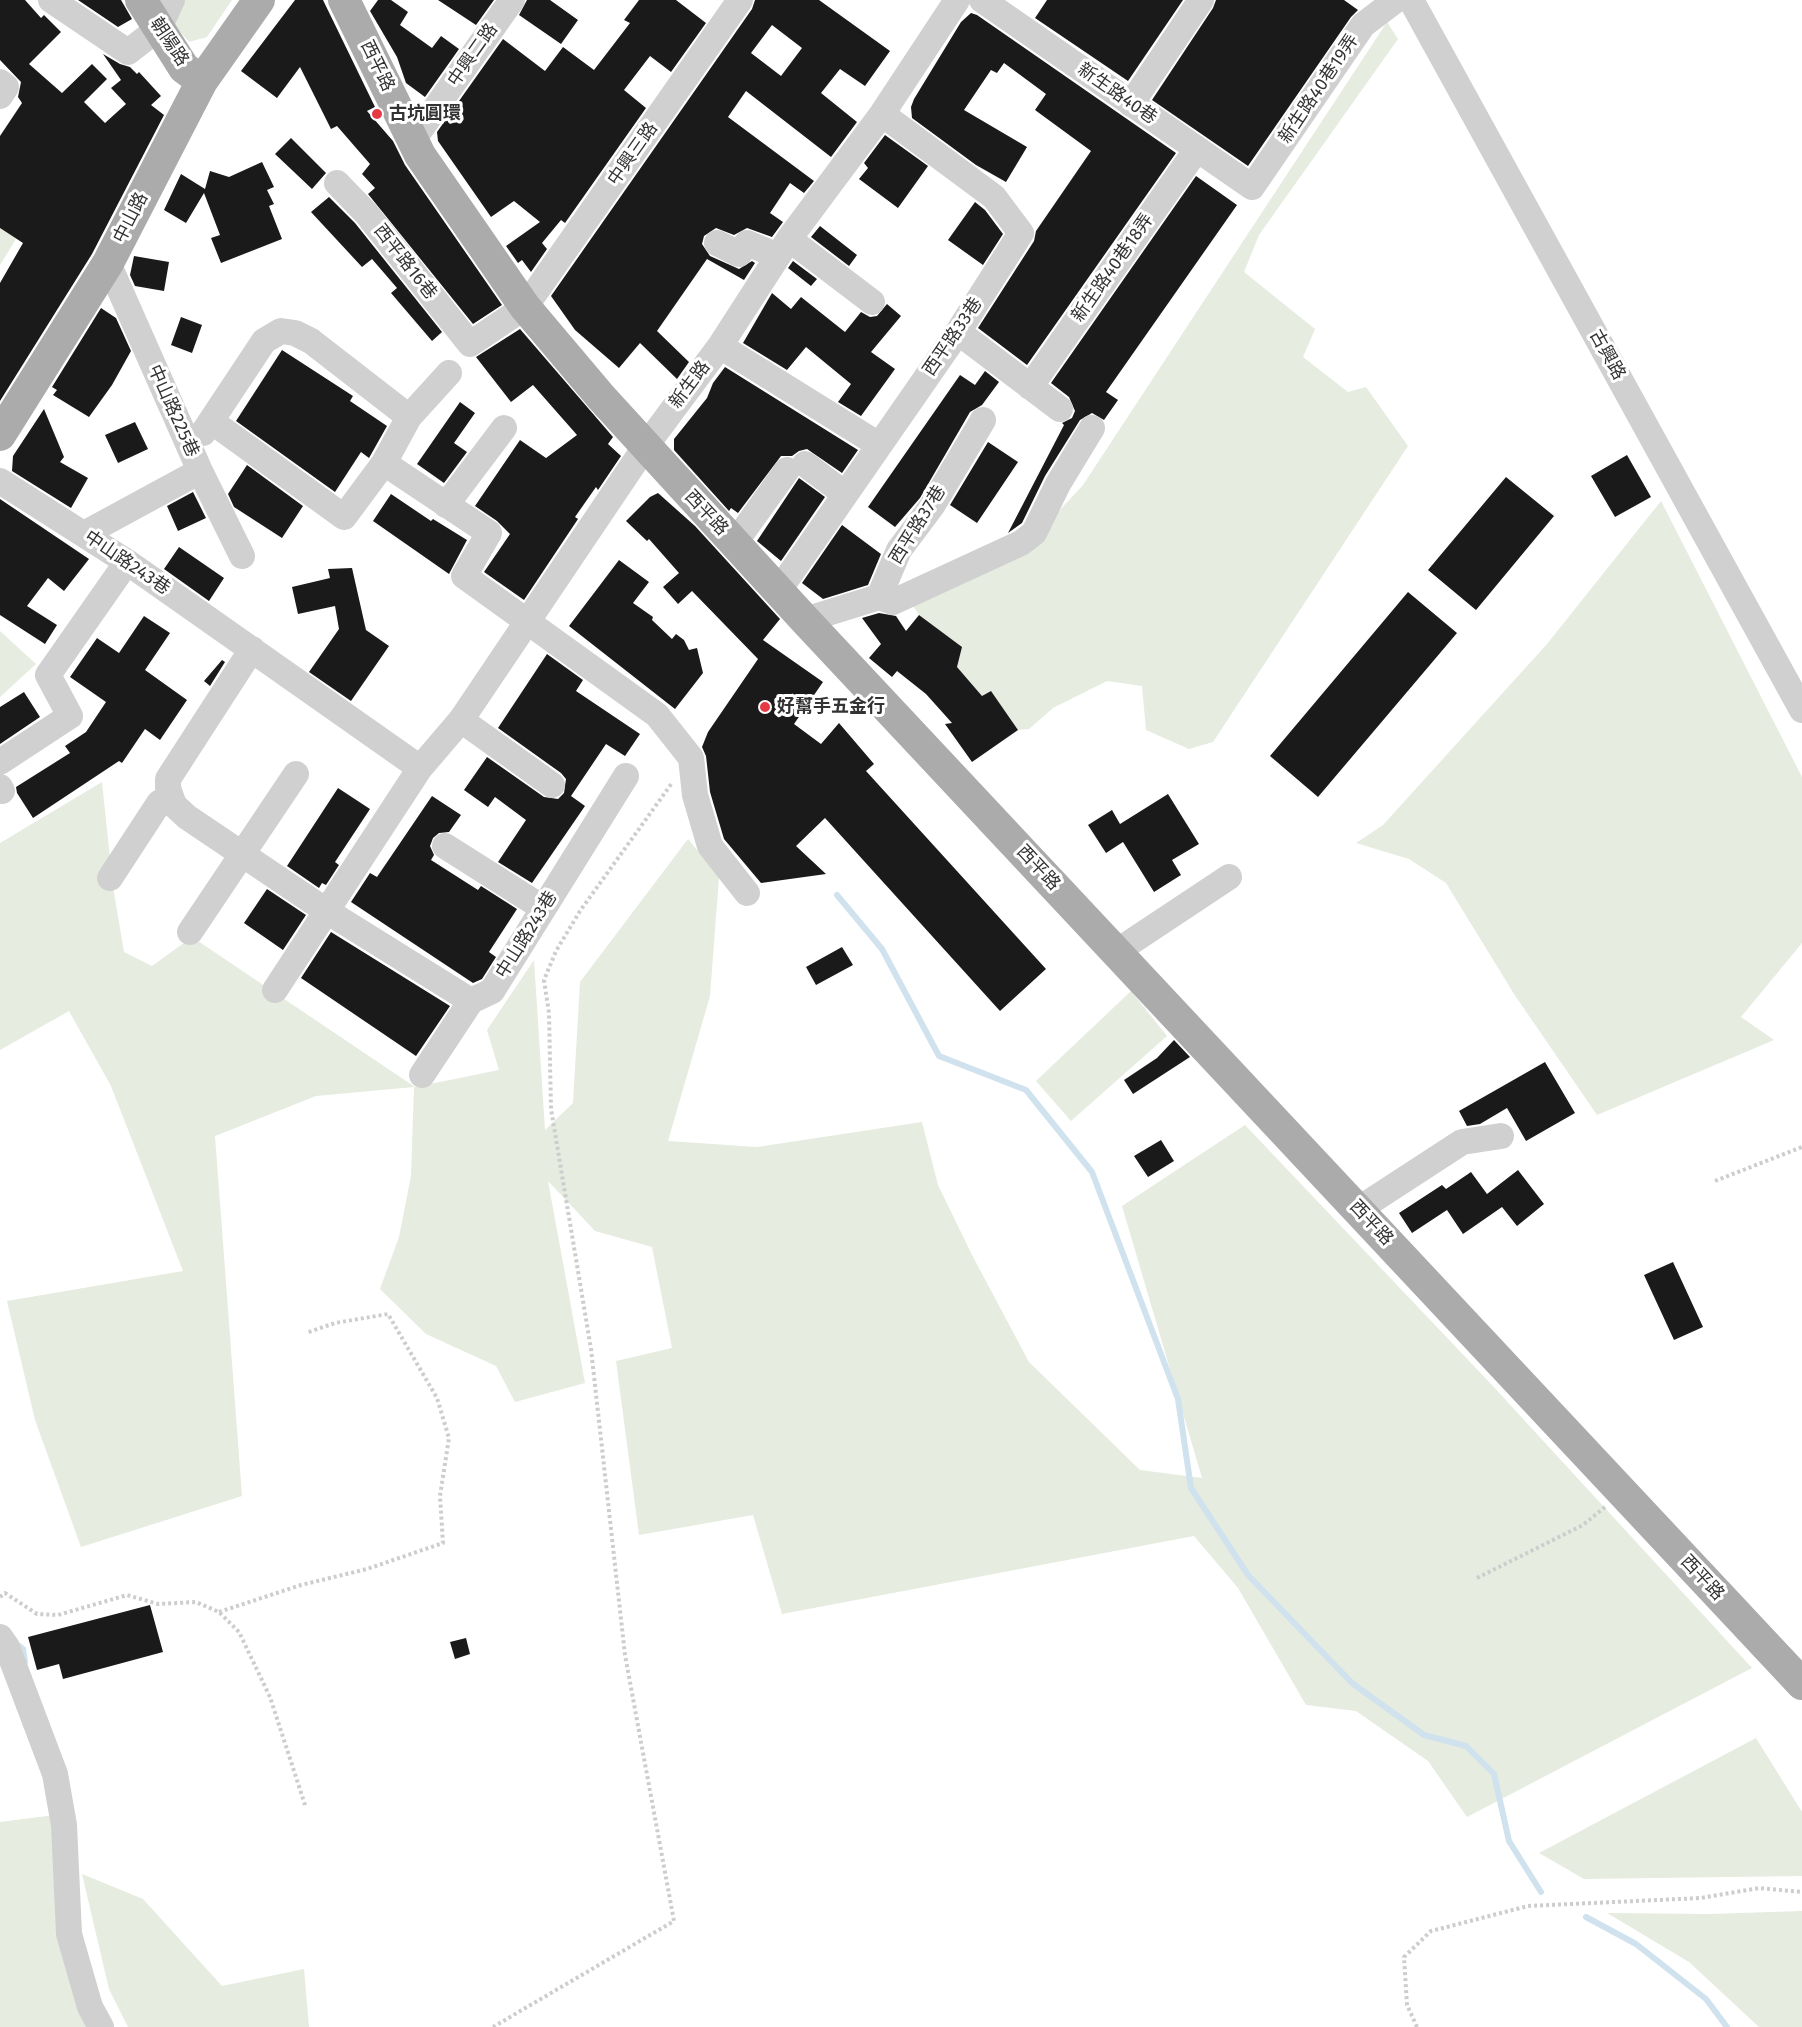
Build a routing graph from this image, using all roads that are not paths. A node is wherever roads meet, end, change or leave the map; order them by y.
1 (51, 0) edge
2 (141, 0) edge
3 (259, 0) edge
4 (512, 0) edge
5 (740, 0) edge
6 (957, 0) edge
7 (982, 0) edge
8 (1201, 0) edge
9 (1396, 0) edge
10 (1411, 0) edge
11 (352, 4) edge
12 (165, 14) edge
13 (202, 81) junction
14 (1131, 104) junction
15 (882, 114) junction
16 (413, 140) junction
17 (1197, 149) junction
18 (337, 183) dead end
19 (1252, 187) joint
20 (717, 243) dead end
21 (784, 248) junction
22 (108, 263) junction
23 (872, 302) dead end
24 (525, 307) junction
25 (958, 332) junction
26 (720, 346) junction
27 (448, 373) dead end
28 (1030, 387) junction
29 (1060, 409) dead end
30 (409, 417) junction
31 (211, 420) junction
32 (983, 420) dead end
33 (504, 428) dead end
34 (1092, 428) dead end
35 (0, 435) edge
36 (879, 445) junction
37 (645, 447) junction
38 (195, 461) junction
39 (384, 464) junction
40 (0, 481) edge
41 (845, 494) junction
42 (446, 505) junction
43 (84, 534) junction
44 (734, 544) junction
45 (242, 556) dead end
46 (127, 562) junction
47 (779, 590) junction
48 (879, 597) junction
49 (806, 621) junction
50 (527, 622) junction
51 (252, 650) junction
52 (1802, 710) edge
53 (461, 720) junction
54 (0, 762) edge
55 (420, 768) junction
56 (296, 774) dead end
57 (626, 776) dead end
58 (552, 785) dead end
59 (171, 797) junction
60 (445, 846) dead end
61 (242, 854) junction
62 (1229, 876) dead end
63 (110, 878) dead end
64 (747, 893) dead end
65 (543, 908) junction
66 (325, 910) junction
67 (190, 932) dead end
68 (1116, 952) junction
69 (274, 990) dead end
70 (471, 1001) junction
71 (422, 1075) dead end
72 (1501, 1136) dead end
73 (1359, 1209) junction
74 (0, 1637) edge
75 (1802, 1684) edge
76 (101, 2027) edge

1 - 12 street
2 - 12 main road, 朝陽路
3 - 13 main road, 中山路
4 - 16 street, 中興二路
5 - 24 street, 中興三路
6 - 15 street, 新生路
7 - 14 street, 新生路40巷
8 - 14 street
9 - 19 street, 新生路40巷19弄
10 - 52 street, 古興路
11 - 16 main road, 西平路
12 - 13 main road, 朝陽路
13 - 22 main road, 中山路
14 - 17 street, 新生路40巷
15 - 21 street, 新生路
15 - 25 street, 西平路33巷
16 - 24 main road, 西平路
17 - 19 street, 新生路40巷
17 - 28 street, 新生路40巷18弄
18 - 24 street, 西平路16巷
20 - 21 street
21 - 23 street
21 - 26 street, 新生路
22 - 35 main road, 中山路
22 - 38 street, 中山路225巷
24 - 37 main road, 西平路
25 - 28 street
25 - 36 street, 西平路33巷
26 - 36 street
26 - 37 street, 新生路
27 - 30 street
28 - 29 street
30 - 31 street
30 - 39 street
31 - 38 street
31 - 39 street
32 - 48 street, 西平路37巷
33 - 42 street
34 - 48 street
36 - 41 street, 西平路33巷
37 - 44 main road, 西平路
37 - 50 street, 新生路
38 - 43 street, 中山路225巷
38 - 45 street
39 - 42 street
40 - 43 street, 中山路243巷
41 - 44 street
41 - 47 street, 西平路33巷
42 - 50 street
43 - 46 street, 中山路243巷
44 - 47 main road, 西平路
46 - 51 street, 中山路243巷
46 - 54 street
47 - 49 main road, 西平路
48 - 49 street
49 - 68 main road, 西平路
50 - 53 street, 新生路
50 - 64 street
51 - 55 street, 中山路243巷
51 - 59 street
53 - 55 street, 新生路
53 - 58 street
55 - 66 street
56 - 61 street
57 - 65 street, 中山路243巷
59 - 61 street
59 - 63 street
60 - 65 street
61 - 66 street
61 - 67 street
62 - 68 street
65 - 70 street, 中山路243巷
66 - 69 street
66 - 70 street
68 - 73 main road, 西平路
70 - 71 street
72 - 73 street
73 - 75 main road, 西平路
74 - 76 street

